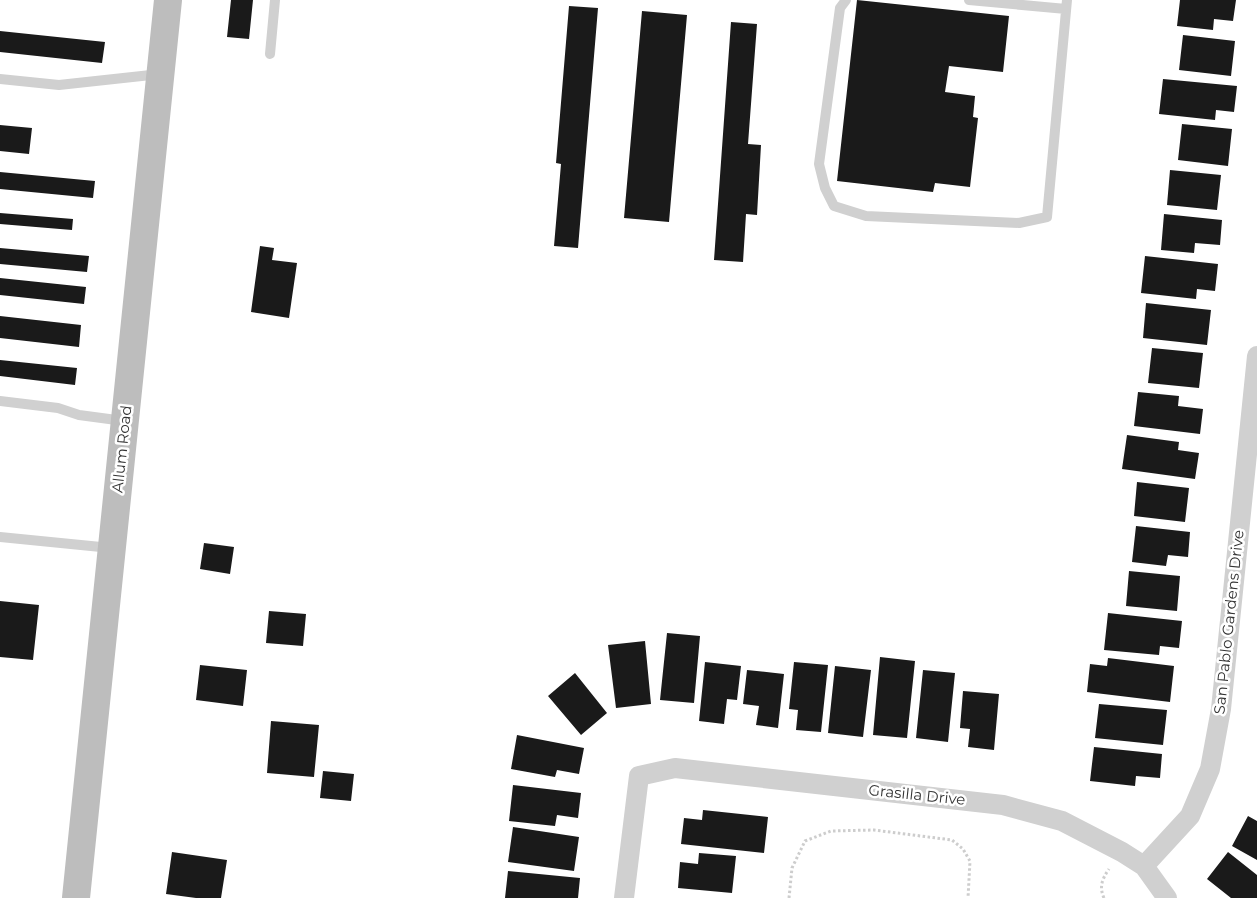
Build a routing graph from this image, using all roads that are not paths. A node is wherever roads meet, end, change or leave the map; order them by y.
1 (168, 0) edge
2 (275, 0) edge
3 (846, 0) edge
4 (969, 0) edge
5 (1066, 4) edge
6 (270, 54) dead end
7 (161, 74) junction
8 (0, 79) edge
9 (1257, 356) edge
10 (0, 401) edge
11 (125, 421) junction
12 (0, 537) edge
13 (112, 549) junction
14 (1144, 866) junction
15 (76, 898) edge
16 (624, 898) edge
17 (1167, 898) edge

1 - 7 street, Allum Road
2 - 6 lane
3 - 5 lane
4 - 5 lane
7 - 8 lane
7 - 11 street, Allum Road
9 - 14 street, San Pablo Gardens Drive
10 - 11 lane
11 - 13 street, Allum Road
12 - 13 lane
13 - 15 street, Allum Road
14 - 16 street, Grasilla Drive
14 - 17 street, Grasilla Drive

